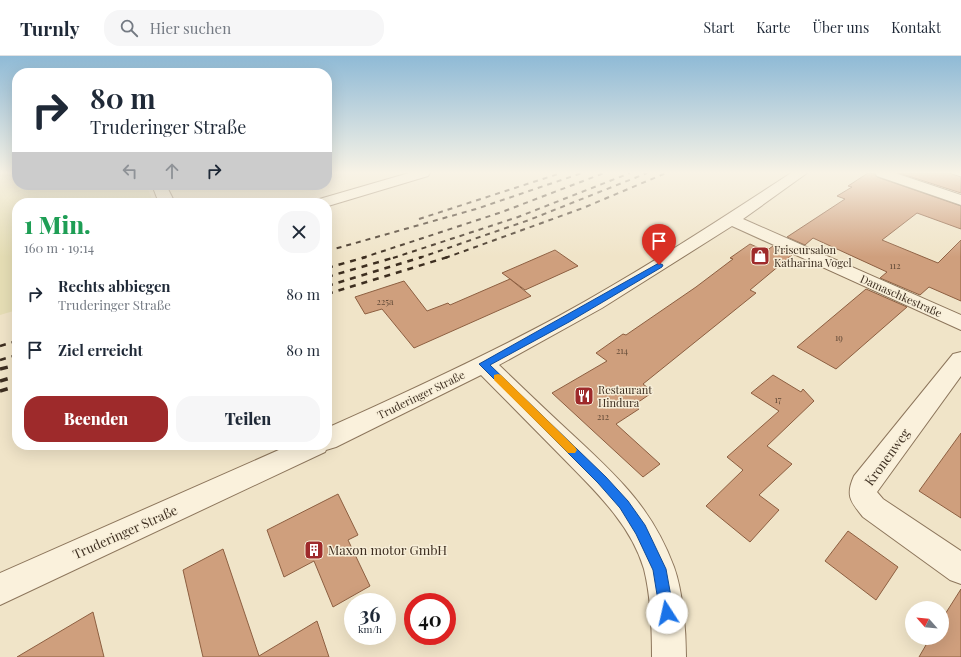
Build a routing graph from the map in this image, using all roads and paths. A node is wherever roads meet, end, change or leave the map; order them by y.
1 (759, 201) edge
2 (732, 220) junction
3 (961, 323) edge
4 (961, 360) edge
5 (484, 364) junction
6 (332, 438) edge
7 (305, 450) edge
8 (961, 569) edge
9 (0, 589) edge
10 (669, 657) edge

1 - 2 street, Truderinger Straße
2 - 3 street, Damaschkestraße
2 - 5 street, Truderinger Straße
4 - 8 street, Kronenweg
5 - 6 street, Truderinger Straße
5 - 10 street
7 - 9 street, Truderinger Straße

